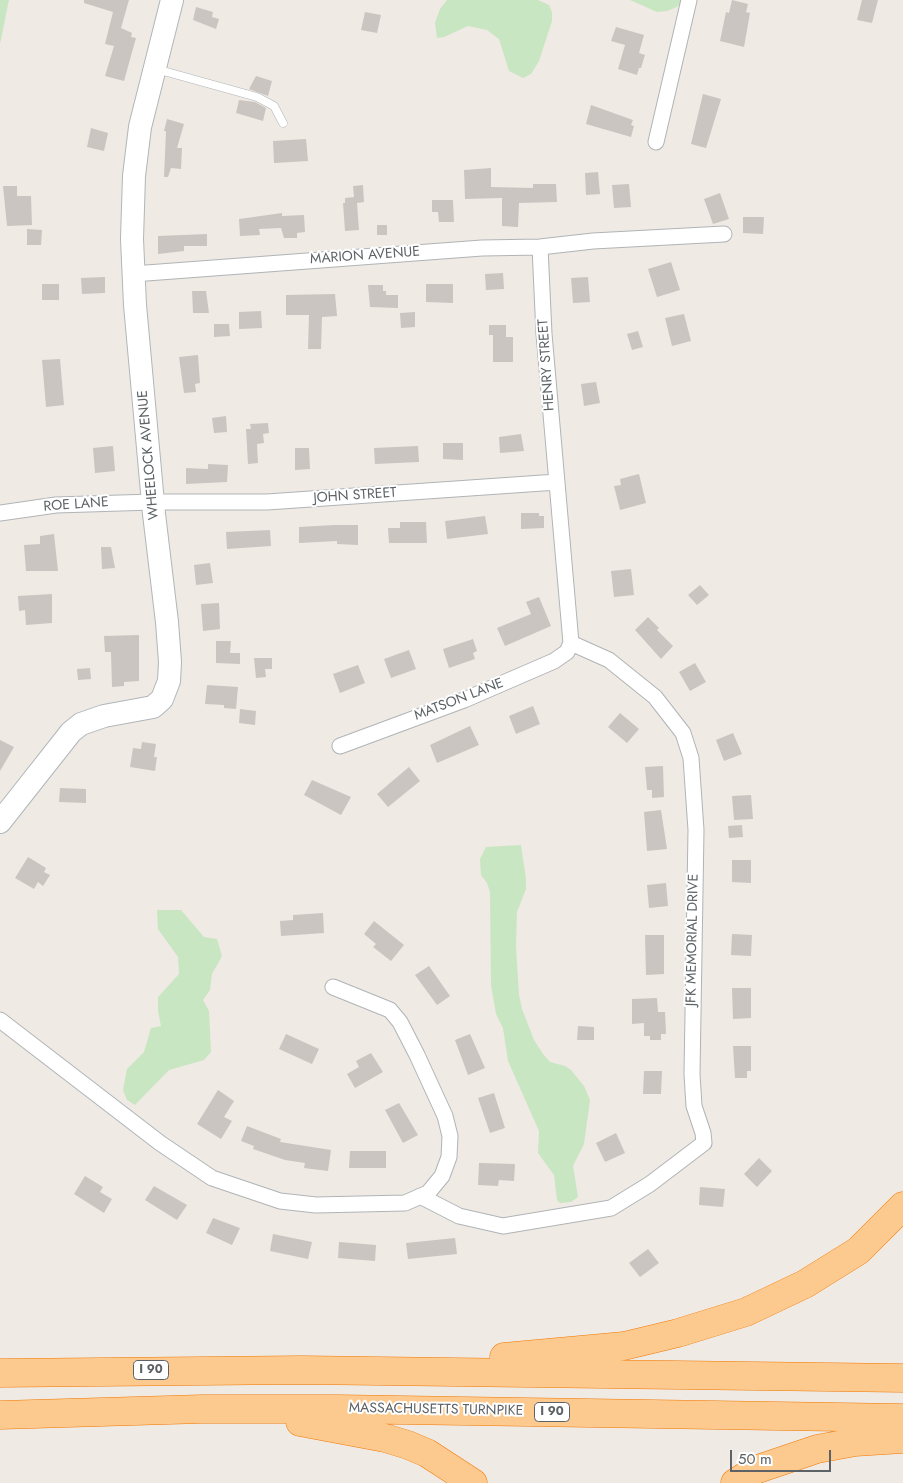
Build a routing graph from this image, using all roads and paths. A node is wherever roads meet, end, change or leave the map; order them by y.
1 (172, 0) edge
2 (690, 0) edge
3 (154, 69) junction
4 (283, 123) dead end
5 (656, 142) dead end
6 (724, 234) dead end
7 (540, 247) junction
8 (133, 274) junction
9 (557, 482) junction
10 (153, 502) junction
11 (0, 513) edge
12 (571, 643) junction
13 (340, 746) dead end
14 (0, 822) edge
15 (333, 987) dead end
16 (0, 1020) edge
17 (420, 1196) junction
18 (903, 1206) edge
19 (302, 1370) junction
20 (0, 1374) edge
21 (903, 1378) edge
22 (202, 1409) junction
23 (0, 1416) edge
24 (903, 1418) edge
25 (903, 1439) edge
26 (474, 1483) edge
27 (735, 1483) edge

1 - 3 street, WHEELOCK AVENUE
2 - 5 street
3 - 4 lane
3 - 8 street, WHEELOCK AVENUE
6 - 7 street, MARION AVENUE
7 - 8 street, MARION AVENUE
7 - 9 street, HENRY STREET
8 - 10 street, WHEELOCK AVENUE
9 - 10 street, JOHN STREET
9 - 12 street
10 - 11 street, ROE LANE
10 - 14 street, WHEELOCK AVENUE
12 - 13 street, MATSON LANE
12 - 17 street, JFK MEMORIAL DRIVE
15 - 17 street
16 - 17 street
18 - 19 highway
19 - 20 highway, I 90
19 - 21 highway, I 90
22 - 23 highway, MASSACHUSETTS TURNPIKE / I 90
22 - 24 highway, MASSACHUSETTS TURNPIKE / I 90
22 - 26 highway
25 - 27 highway

